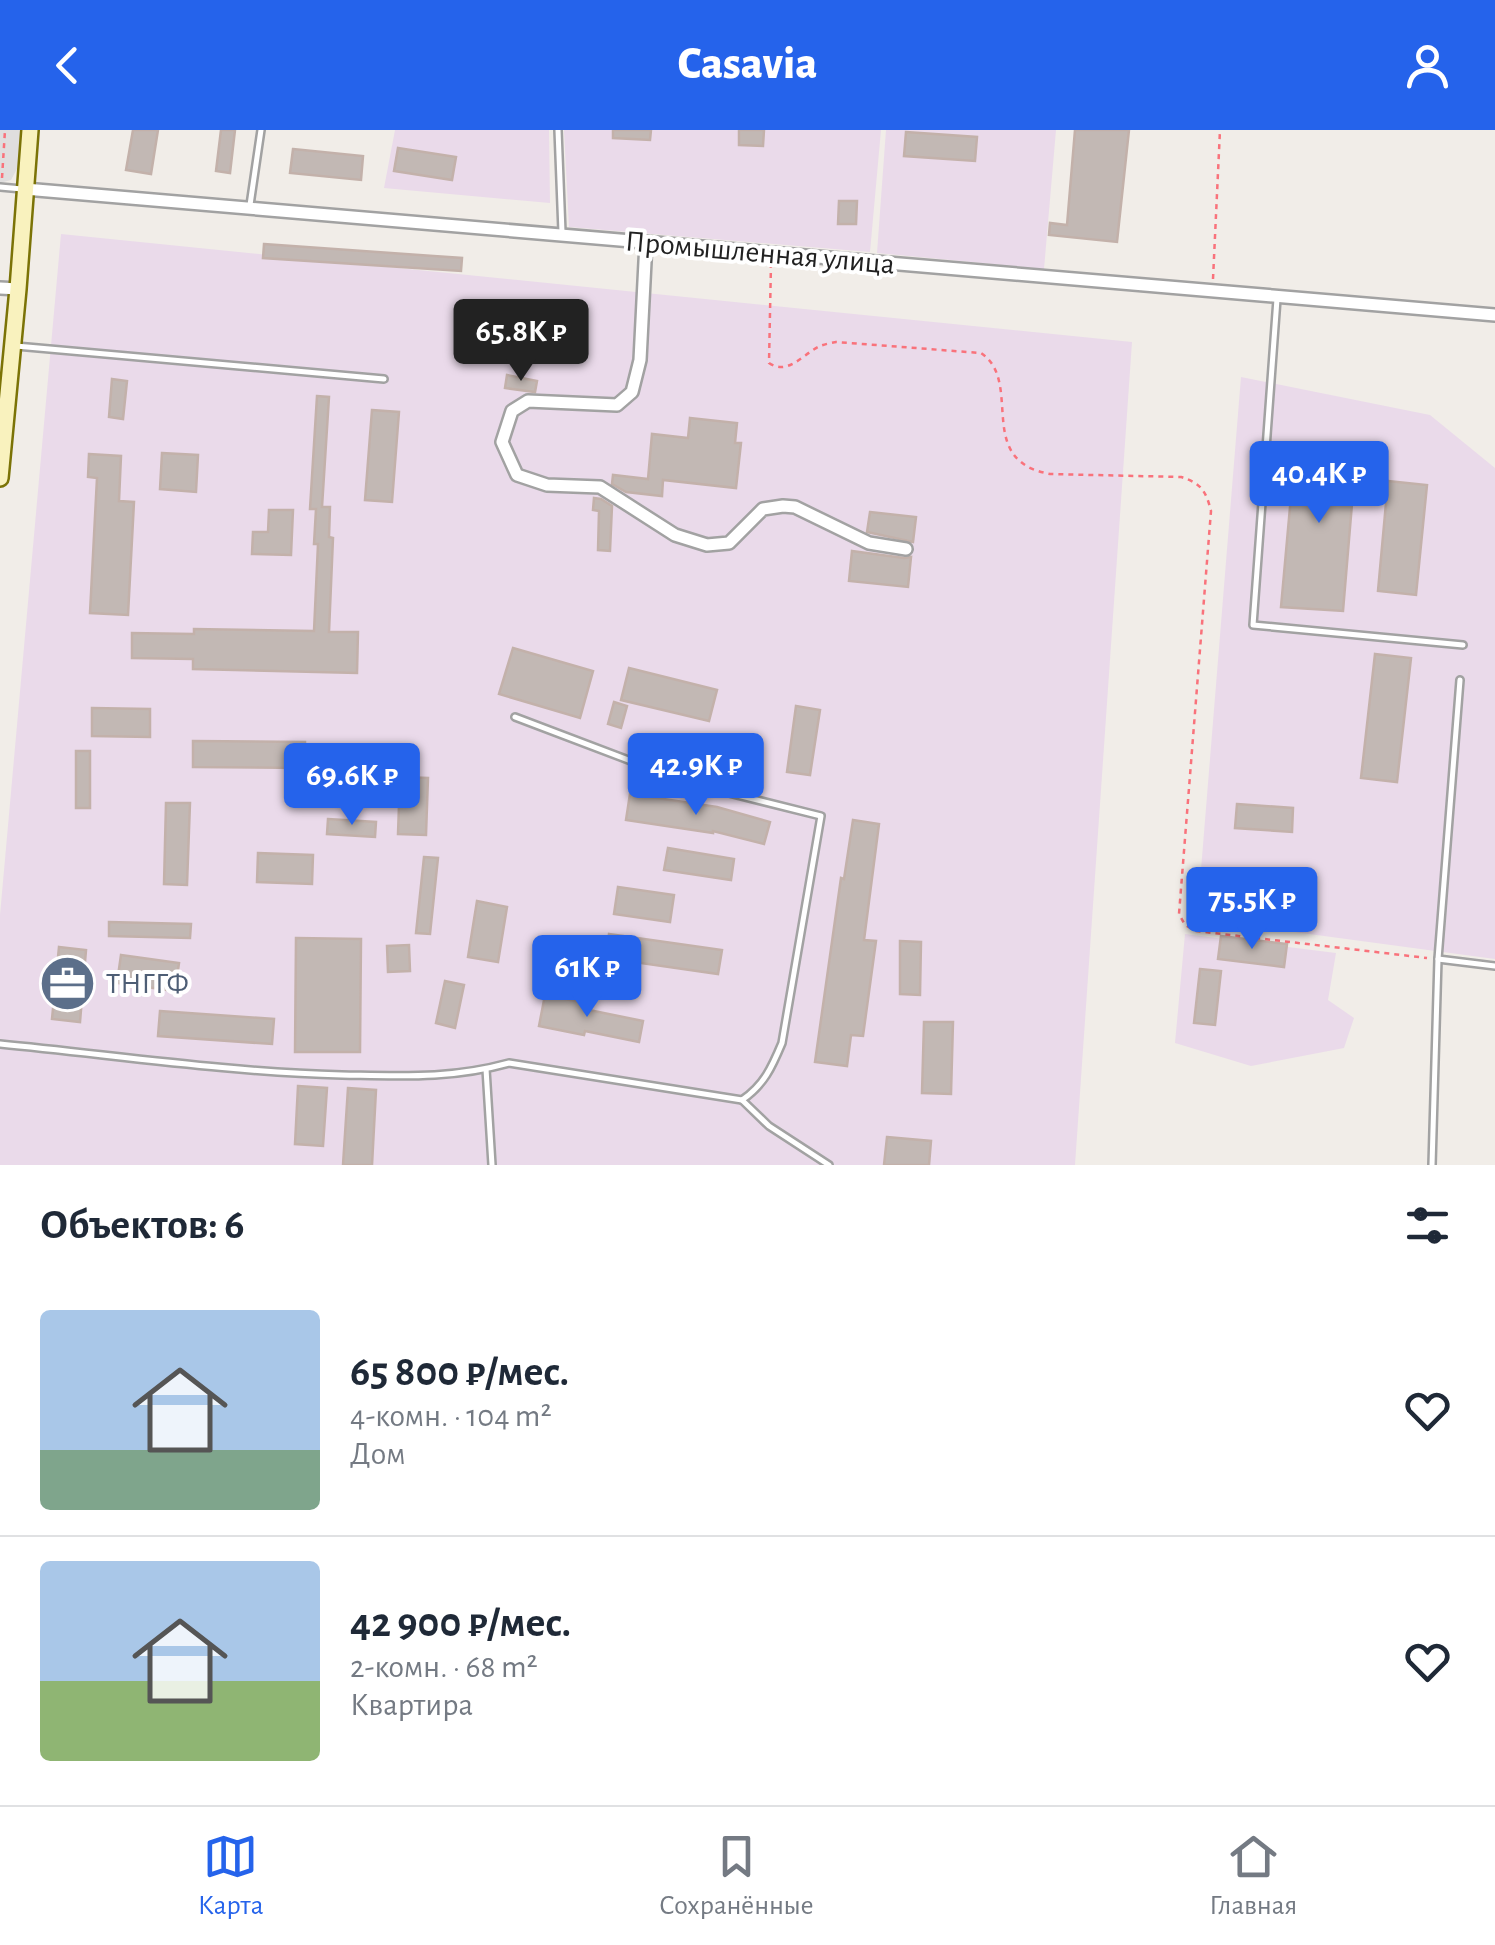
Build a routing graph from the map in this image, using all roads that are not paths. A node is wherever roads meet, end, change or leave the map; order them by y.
1 (30, 130) edge
2 (261, 130) edge
3 (558, 130) edge
4 (0, 187) edge
5 (25, 189) junction
6 (249, 208) junction
7 (562, 235) junction
8 (646, 242) junction
9 (0, 288) edge
10 (18, 289) junction
11 (1277, 296) junction
12 (1495, 315) edge
13 (12, 346) junction
14 (384, 378) dead end
15 (0, 478) edge
16 (906, 549) dead end
17 (1463, 645) dead end
18 (1460, 680) dead end
19 (515, 717) dead end
20 (1438, 959) junction
21 (1495, 966) edge
22 (0, 1044) edge
23 (486, 1069) junction
24 (742, 1100) junction
25 (492, 1165) edge
26 (829, 1165) edge
27 (1432, 1165) edge

1 - 5 main road
2 - 6 lane
3 - 7 lane
4 - 5 lane
5 - 6 street, Промышленная улица
5 - 10 main road
6 - 7 street, Промышленная улица
7 - 8 street, Промышленная улица
8 - 11 street, Промышленная улица
8 - 16 street
9 - 10 street
10 - 13 main road
11 - 12 street, Промышленная улица
11 - 17 lane
13 - 14 lane
13 - 15 main road
18 - 20 lane
19 - 24 lane
20 - 21 lane
20 - 27 lane
22 - 23 lane
23 - 24 lane
23 - 25 lane
24 - 26 lane

